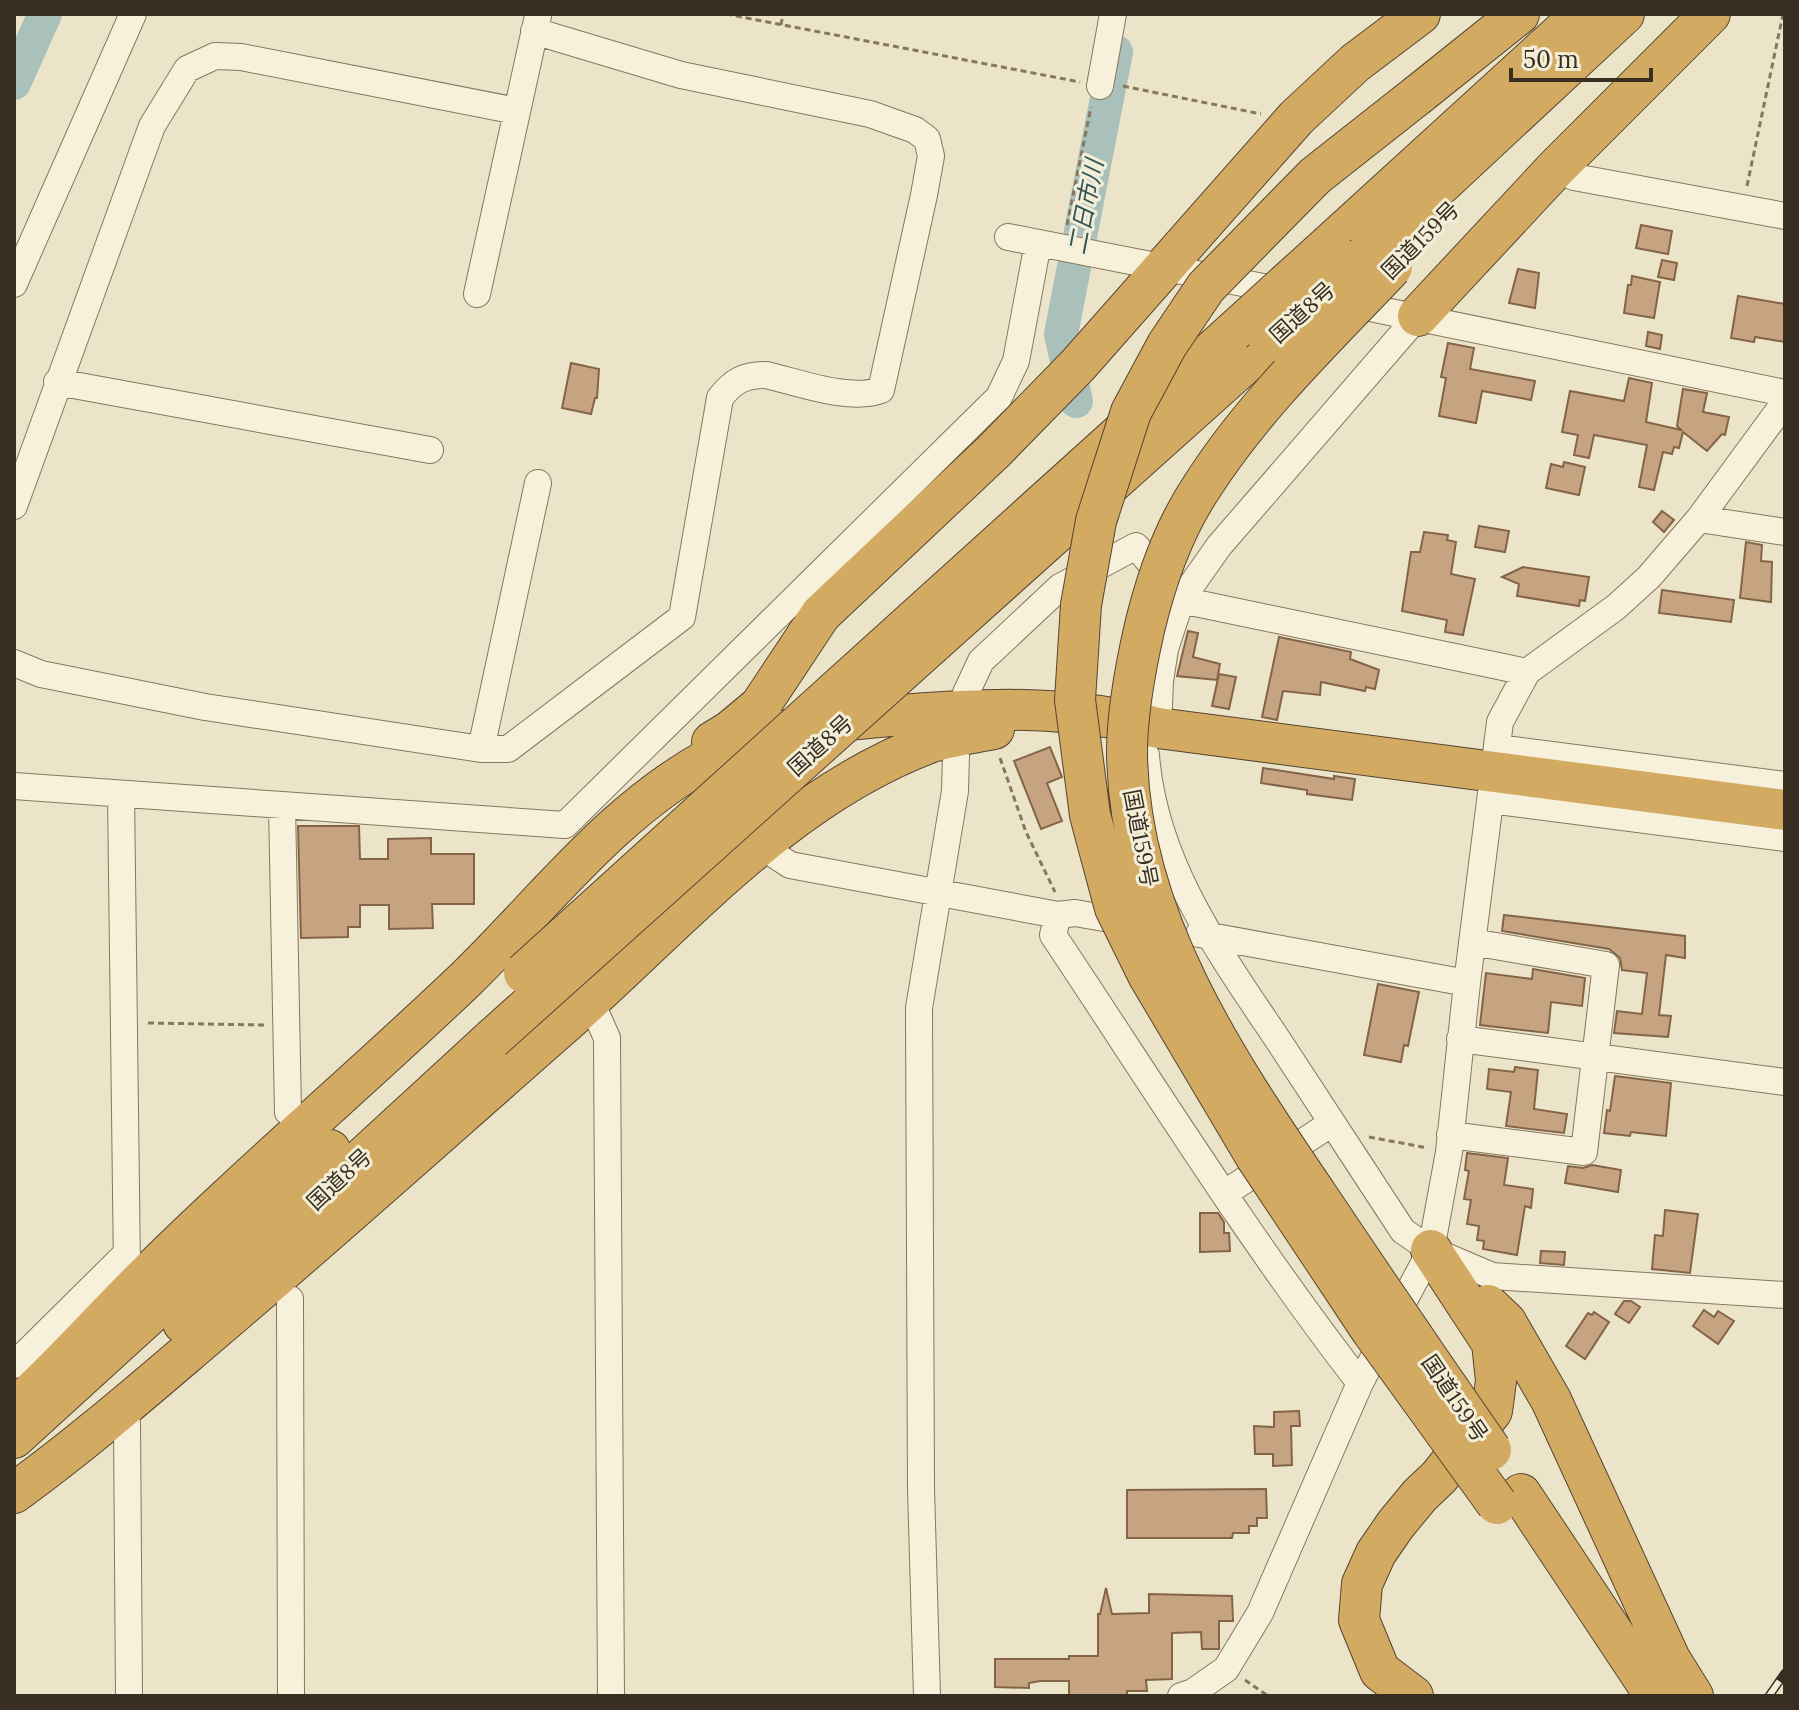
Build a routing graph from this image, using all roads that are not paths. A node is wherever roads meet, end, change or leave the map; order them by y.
1 (133, 14) edge
2 (1113, 14) edge
3 (1420, 14) edge
4 (1498, 14) edge
5 (1519, 14) edge
6 (1582, 14) edge
7 (1624, 14) edge
8 (1710, 14) edge
9 (536, 22) edge
10 (1107, 86) road end
11 (1419, 94) junction
12 (517, 111) junction
13 (1556, 168) junction
14 (1785, 216) edge
15 (1008, 237) dead end
16 (1050, 245) junction
17 (1362, 255) junction
18 (1164, 270) junction
19 (14, 284) edge
20 (477, 294) dead end
21 (1418, 316) junction
22 (57, 382) junction
23 (1785, 393) edge
24 (1785, 402) edge
25 (430, 450) dead end
26 (538, 483) dead end
27 (14, 506) edge
28 (1699, 519) junction
29 (1785, 532) edge
30 (1181, 600) junction
31 (14, 663) edge
32 (1527, 672) junction
33 (966, 693) dead end
34 (1151, 738) junction
35 (481, 749) junction
36 (956, 755) dead end
37 (1494, 774) junction
38 (1785, 785) edge
39 (14, 786) edge
40 (121, 794) junction
41 (282, 805) junction
42 (1785, 810) edge
43 (624, 818) junction
44 (1785, 838) edge
45 (760, 845) junction
46 (937, 892) junction
47 (1058, 915) junction
48 (1208, 935) junction
49 (1472, 942) junction
50 (1467, 983) junction
51 (590, 1000) junction
52 (484, 1027) junction
53 (1460, 1039) junction
54 (1595, 1056) junction
55 (1785, 1082) edge
56 (298, 1124) junction
57 (1335, 1127) junction
58 (1450, 1144) junction
59 (1225, 1193) junction
60 (1431, 1250) junction
61 (133, 1268) junction
62 (284, 1281) junction
63 (1785, 1295) edge
64 (290, 1361) junction
65 (14, 1365) edge
66 (1360, 1383) junction
67 (14, 1409) edge
68 (111, 1417) junction
69 (14, 1438) edge
70 (14, 1474) edge
71 (14, 1493) edge
72 (1509, 1499) junction
73 (129, 1696) edge
74 (291, 1696) edge
75 (611, 1696) edge
76 (927, 1696) edge
77 (1181, 1696) edge
78 (1413, 1696) edge
79 (1622, 1696) edge
80 (1655, 1696) edge
81 (1693, 1696) edge

1 - 19 street
2 - 10 street
3 - 18 highway
4 - 11 highway
5 - 11 highway, 国道159号
6 - 17 highway, 国道8号
7 - 17 highway, 国道159号
8 - 13 highway
9 - 12 street
9 - 35 street
11 - 72 highway, 国道159号, bridge
12 - 20 street
12 - 22 street
13 - 14 street
13 - 21 highway
15 - 16 street
16 - 18 street
16 - 41 street
17 - 52 highway, 国道8号, bridge
17 - 72 highway, 国道159号, bridge
18 - 21 street
18 - 43 highway
21 - 23 street
21 - 30 street
22 - 25 street
22 - 27 street
24 - 28 street
26 - 35 street
28 - 29 street
28 - 32 street
30 - 32 street
30 - 33 street
30 - 34 street
31 - 35 street
32 - 37 street
34 - 37 highway
34 - 43 highway
34 - 45 highway
34 - 48 street
36 - 46 street
37 - 38 street
37 - 42 highway
37 - 44 street
37 - 49 street
39 - 40 street
40 - 41 street
40 - 61 street
41 - 56 street
43 - 56 highway
45 - 46 street
45 - 51 highway
46 - 47 street
46 - 76 street
47 - 48 street
47 - 59 street
48 - 50 street
48 - 57 street
49 - 50 street
49 - 54 street
50 - 53 street
51 - 62 highway
51 - 75 street
52 - 69 highway, 国道8号
52 - 70 highway, 国道8号
53 - 54 street
53 - 58 street
54 - 55 street
54 - 58 street
56 - 61 highway
57 - 59 street
57 - 60 street
58 - 60 street
59 - 66 street
60 - 63 street
60 - 66 street
60 - 78 highway
60 - 81 highway
61 - 65 street
61 - 67 highway
62 - 64 street
62 - 64 street
62 - 68 highway
64 - 74 street
66 - 77 street
68 - 71 highway
68 - 73 street
72 - 79 highway, 国道159号
72 - 80 highway, 国道159号

